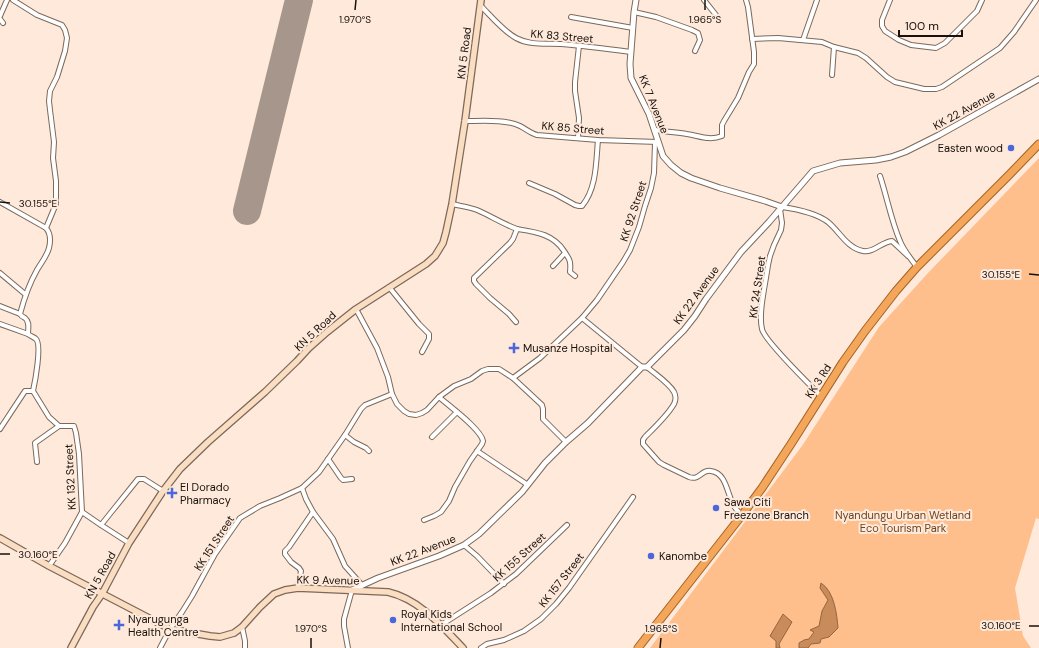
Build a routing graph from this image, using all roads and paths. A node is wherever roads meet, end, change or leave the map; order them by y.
1 (8, 0) edge
2 (13, 0) edge
3 (636, 0) edge
4 (704, 0) edge
5 (746, 0) edge
6 (817, 0) edge
7 (890, 0) edge
8 (982, 0) edge
9 (1036, 0) edge
10 (480, 3) edge
11 (634, 12) junction
12 (716, 15) dead end
13 (0, 16) edge
14 (571, 17) dead end
15 (633, 28) junction
16 (752, 39) junction
17 (803, 40) junction
18 (579, 46) junction
19 (834, 47) junction
20 (694, 51) dead end
21 (631, 52) junction
22 (832, 75) dead end
23 (1039, 79) edge
24 (465, 121) junction
25 (655, 130) junction
26 (578, 138) junction
27 (598, 140) junction
28 (657, 142) junction
29 (1039, 144) edge
30 (880, 176) dead end
31 (529, 183) dead end
32 (0, 202) edge
33 (452, 204) junction
34 (781, 208) junction
35 (46, 228) junction
36 (517, 229) junction
37 (565, 253) junction
38 (908, 256) junction
39 (553, 266) dead end
40 (917, 268) junction
41 (0, 273) edge
42 (575, 276) dead end
43 (389, 287) junction
44 (25, 294) junction
45 (0, 306) edge
46 (356, 309) junction
47 (20, 314) junction
48 (582, 318) junction
49 (516, 322) dead end
50 (0, 324) edge
51 (28, 334) junction
52 (422, 352) dead end
53 (644, 367) junction
54 (512, 378) junction
55 (33, 390) junction
56 (392, 394) junction
57 (821, 396) junction
58 (439, 397) junction
59 (457, 412) junction
60 (2, 422) edge
61 (59, 426) junction
62 (0, 429) edge
63 (345, 435) junction
64 (432, 437) dead end
65 (566, 442) junction
66 (369, 451) dead end
67 (477, 451) junction
68 (328, 459) junction
69 (37, 462) dead end
70 (352, 479) dead end
71 (528, 485) junction
72 (302, 488) junction
73 (163, 491) junction
74 (633, 497) dead end
75 (82, 512) junction
76 (313, 512) junction
77 (742, 515) junction
78 (424, 520) dead end
79 (101, 525) junction
80 (567, 525) dead end
81 (0, 538) edge
82 (129, 542) junction
83 (464, 545) junction
84 (49, 566) junction
85 (504, 584) junction
86 (362, 585) junction
87 (298, 588) junction
88 (352, 590) junction
89 (102, 594) junction
90 (441, 625) junction
91 (242, 627) junction
92 (170, 629) junction
93 (71, 648) edge
94 (160, 648) edge
95 (244, 648) edge
96 (348, 648) edge
97 (463, 648) edge
98 (481, 648) edge
99 (638, 648) edge

1 - 13 street
2 - 35 street
3 - 11 street, KK 7 Avenue
4 - 12 street
5 - 16 street
6 - 17 street
7 - 8 street
9 - 19 street
10 - 18 street, KK 83 Street
10 - 24 main road, KN 5 Road
11 - 15 street, KK 7 Avenue
11 - 20 street
14 - 15 street
15 - 21 street, KK 7 Avenue
16 - 17 street
16 - 25 street
17 - 19 street
18 - 21 street, KK 83 Street
18 - 26 street
19 - 22 street
21 - 25 street, KK 7 Avenue
23 - 34 street, KK 22 Avenue
24 - 26 street, KK 85 Street
24 - 33 main road, KN 5 Road
25 - 28 street, KK 7 Avenue
26 - 27 street, KK 85 Street
27 - 28 street, KK 85 Street
27 - 31 street
28 - 34 street, KK 7 Avenue
28 - 48 street, KK 92 Street
29 - 40 highway, KK 3 Rd
30 - 38 street
32 - 35 street
33 - 36 street
33 - 43 main road, KN 5 Road
34 - 38 street
34 - 53 street, KK 22 Avenue
34 - 57 street, KK 24 Street
35 - 44 street
36 - 37 street
36 - 49 street
37 - 39 street
37 - 42 street
38 - 40 street
40 - 57 highway, KK 3 Rd
41 - 44 street
43 - 46 main road, KN 5 Road
43 - 52 street
44 - 47 street
45 - 47 street
46 - 56 street
46 - 73 main road, KN 5 Road
47 - 51 street
48 - 53 street
48 - 54 street, KK 92 Street
50 - 51 street
51 - 55 street
53 - 65 street, KK 22 Avenue
53 - 77 street
54 - 58 street
54 - 65 street
55 - 60 street
55 - 61 street
56 - 58 street
56 - 63 street, KK 151 Street
57 - 77 highway, KK 3 Rd
58 - 59 street
59 - 64 street
59 - 67 street
60 - 62 street
61 - 69 street
61 - 75 street, KK 132 Street
63 - 66 street
63 - 68 street, KK 151 Street
65 - 71 street, KK 22 Avenue
67 - 71 street
67 - 78 street
68 - 70 street
68 - 72 street, KK 151 Street
71 - 83 street, KK 22 Avenue
72 - 76 street
72 - 92 street, KK 151 Street
73 - 79 street
73 - 82 main road, KN 5 Road
74 - 98 street, KK 157 Street
75 - 79 street
75 - 84 street, KK 132 Street
76 - 86 street
76 - 87 street
77 - 99 highway, KK 3 Rd
79 - 82 street
80 - 85 street, KK 155 Street
81 - 84 main road, KK 9 Avenue
82 - 89 main road, KN 5 Road
83 - 85 street
83 - 86 street, KK 22 Avenue
84 - 89 main road, KK 9 Avenue
85 - 90 street, KK 155 Street
86 - 88 street, KK 22 Avenue
87 - 88 main road, KK 9 Avenue
87 - 91 main road, KK 9 Avenue
88 - 90 main road, KK 9 Avenue
88 - 96 street
89 - 92 main road, KK 9 Avenue
89 - 93 main road, KN 5 Road
90 - 97 main road, KK 9 Avenue
91 - 92 main road, KK 9 Avenue
91 - 95 street
92 - 94 street, KK 151 Street

